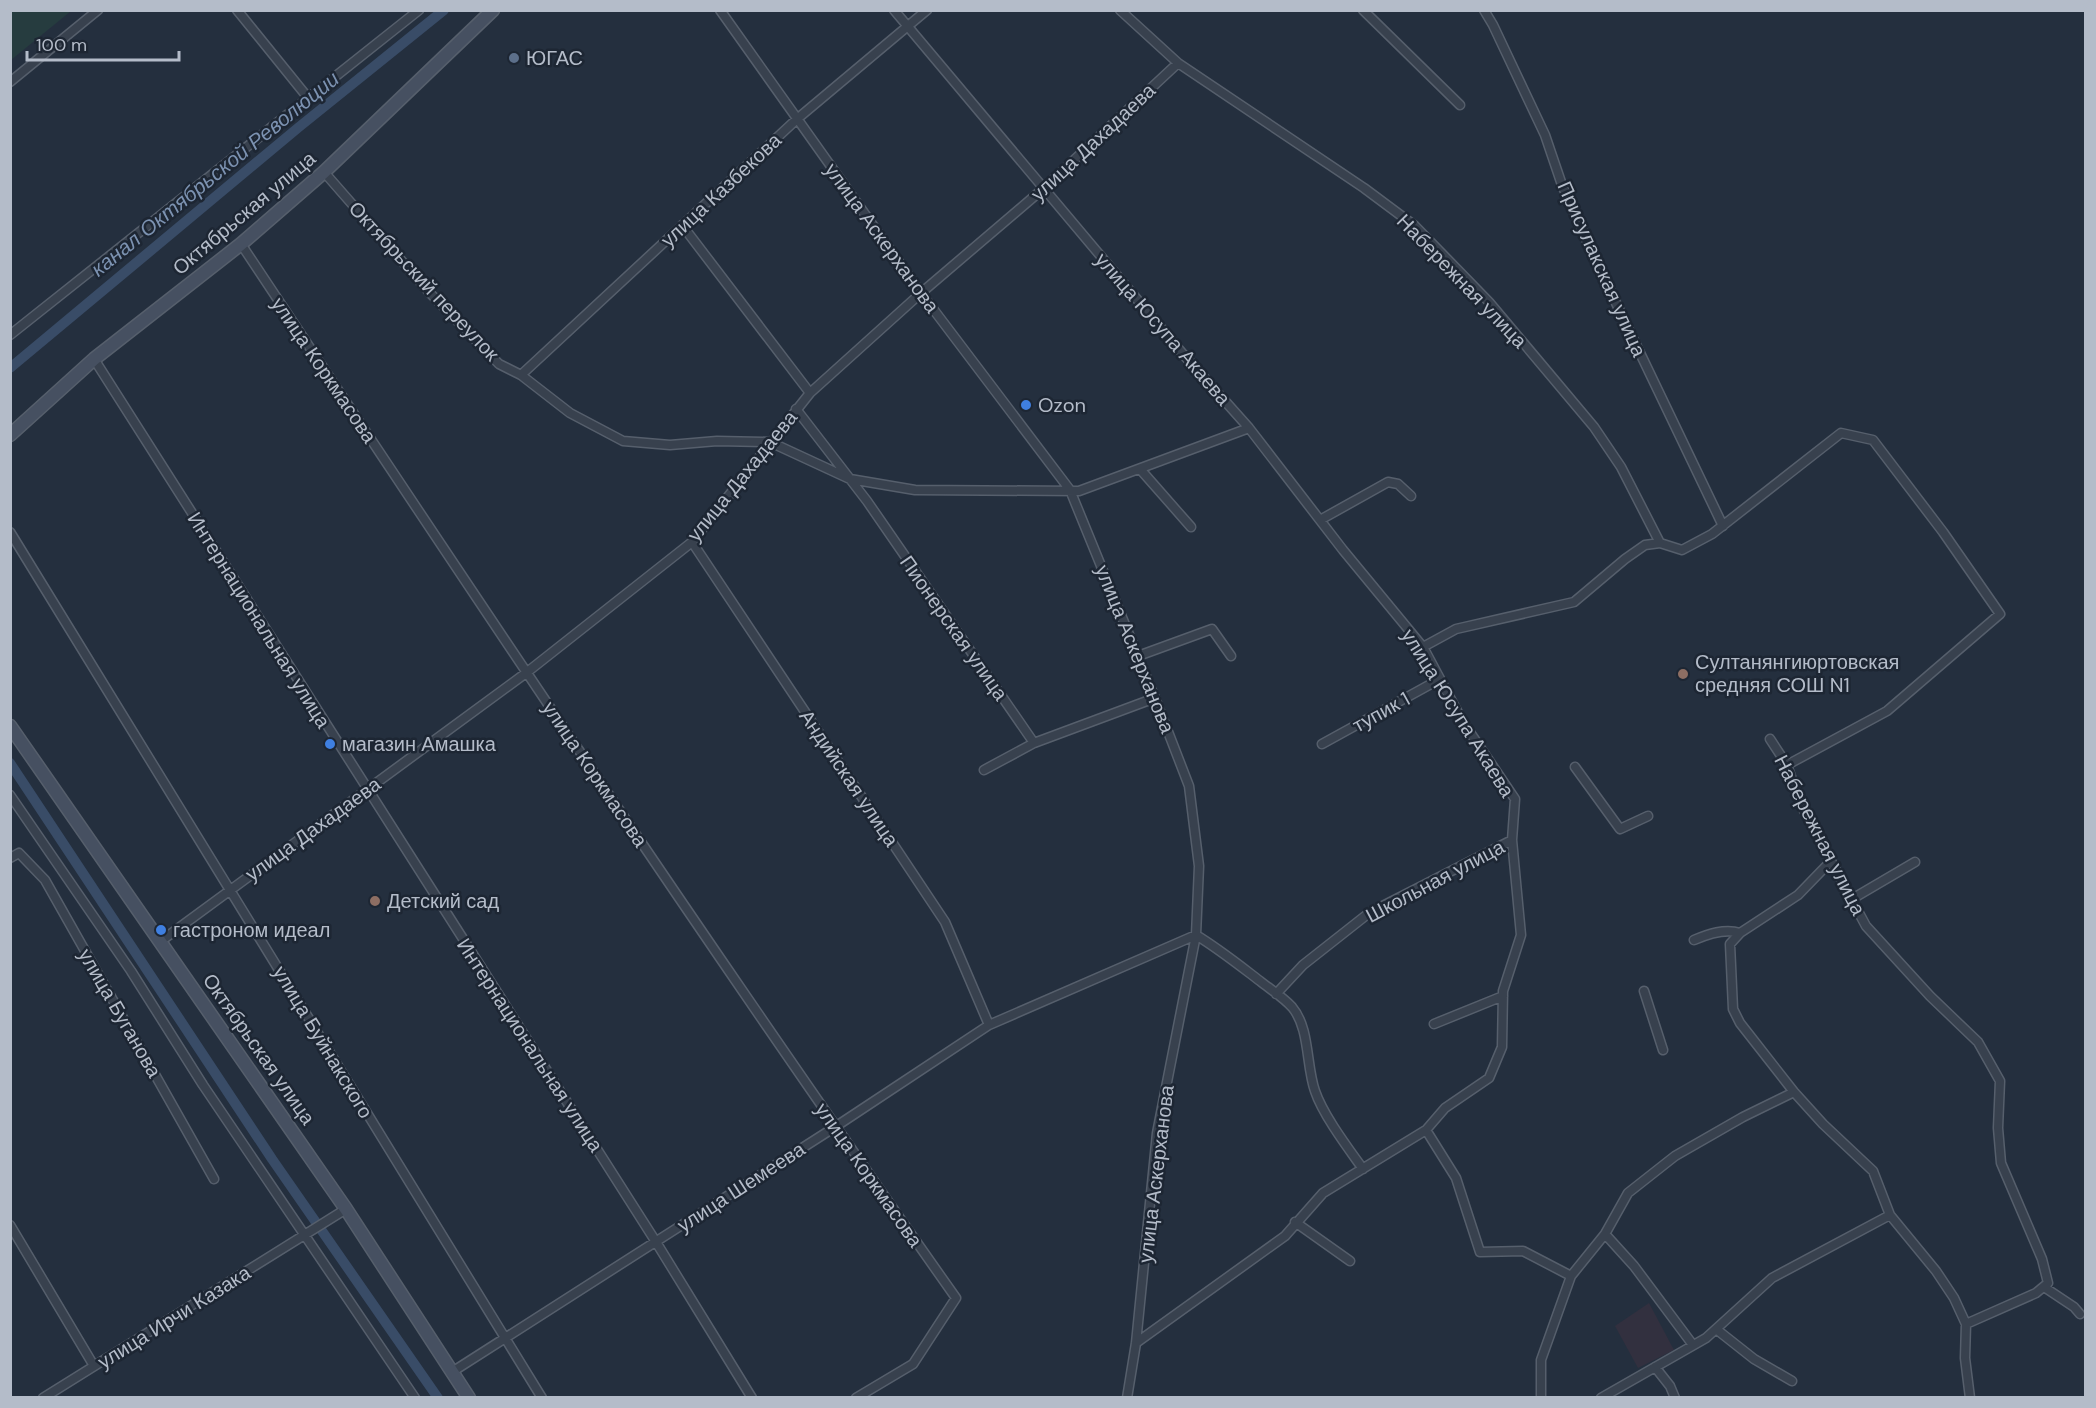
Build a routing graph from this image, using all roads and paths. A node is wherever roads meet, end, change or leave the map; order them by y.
1 (98, 10) edge
2 (237, 10) edge
3 (419, 10) edge
4 (493, 10) edge
5 (720, 10) edge
6 (894, 10) edge
7 (927, 10) edge
8 (1120, 10) edge
9 (1363, 10) edge
10 (1484, 10) edge
11 (908, 27) junction
12 (1178, 63) junction
13 (10, 82) edge
14 (309, 99) junction
15 (1460, 105) dead end
16 (797, 119) junction
17 (324, 172) junction
18 (1044, 188) junction
19 (682, 225) junction
20 (241, 244) junction
21 (921, 293) junction
22 (10, 335) edge
23 (94, 359) junction
24 (521, 375) junction
25 (810, 393) junction
26 (796, 409) junction
27 (1249, 428) junction
28 (10, 435) edge
29 (770, 442) junction
30 (1140, 469) junction
31 (850, 479) junction
32 (1070, 490) junction
33 (1411, 496) dead end
34 (1320, 520) junction
35 (1191, 526) dead end
36 (1722, 526) junction
37 (10, 532) edge
38 (692, 542) junction
39 (1660, 543) junction
40 (1423, 647) junction
41 (1138, 656) junction
42 (1231, 656) dead end
43 (526, 673) junction
44 (1440, 680) junction
45 (1155, 698) junction
46 (10, 726) edge
47 (1770, 739) dead end
48 (1034, 743) junction
49 (1322, 744) dead end
50 (1787, 765) junction
51 (1575, 767) dead end
52 (984, 770) dead end
53 (368, 790) junction
54 (10, 795) edge
55 (1648, 816) dead end
56 (1512, 840) junction
57 (15, 855) edge
58 (1831, 861) junction
59 (1915, 862) dead end
60 (230, 890) junction
61 (1852, 899) junction
62 (1740, 933) junction
63 (1196, 935) junction
64 (1694, 939) dead end
65 (161, 941) junction
66 (1644, 991) dead end
67 (1276, 994) junction
68 (1503, 996) junction
69 (1434, 1024) dead end
70 (989, 1025) junction
71 (1663, 1050) dead end
72 (1794, 1092) junction
73 (835, 1126) junction
74 (1426, 1130) junction
75 (1363, 1169) junction
76 (214, 1179) dead end
77 (345, 1209) junction
78 (1890, 1215) junction
79 (1295, 1222) junction
80 (10, 1225) edge
81 (1605, 1234) junction
82 (305, 1236) junction
83 (656, 1242) junction
84 (1350, 1261) dead end
85 (1570, 1276) junction
86 (2044, 1287) junction
87 (2080, 1314) dead end
88 (1966, 1324) junction
89 (1716, 1329) junction
90 (504, 1338) junction
91 (1136, 1343) junction
92 (1693, 1345) junction
93 (94, 1366) junction
94 (1655, 1367) junction
95 (453, 1372) junction
96 (1792, 1381) dead end
97 (43, 1398) edge
98 (415, 1398) edge
99 (470, 1398) edge
100 (542, 1398) edge
101 (752, 1398) edge
102 (856, 1398) edge
103 (1127, 1398) edge
104 (1541, 1398) edge
105 (1601, 1398) edge
106 (1675, 1398) edge
107 (1970, 1398) edge

1 - 13 street
2 - 14 street
3 - 14 street
4 - 17 street, Октябрьская улица
5 - 16 street, улица Аскерханова
6 - 11 street, улица Юсупа Акаева
7 - 11 street, улица Казбекова
8 - 12 street, Набережная улица
9 - 15 street
10 - 36 street, Присулакская улица
11 - 16 street, улица Казбекова
11 - 18 street, улица Юсупа Акаева
12 - 18 street, улица Дахадаева
12 - 39 street, Набережная улица
14 - 22 street
16 - 19 street, улица Казбекова
16 - 21 street, улица Аскерханова
17 - 20 street, Октябрьская улица
17 - 24 street, Октябрьский переулок
18 - 21 street, улица Дахадаева
18 - 27 street, улица Юсупа Акаева
19 - 24 street, улица Казбекова
19 - 25 street
20 - 23 street, Октябрьская улица
20 - 43 street, улица Коркмасова
21 - 25 street, улица Дахадаева
21 - 32 street, улица Аскерханова
23 - 28 street, Октябрьская улица
23 - 53 street, Интернациональная улица
24 - 29 street, Октябрьский переулок
25 - 26 street, улица Дахадаева
26 - 29 street, улица Дахадаева
26 - 31 street, Пионерская улица
27 - 30 street, Октябрьский переулок
27 - 34 street, улица Юсупа Акаева
29 - 31 street, Октябрьский переулок
29 - 38 street, улица Дахадаева
30 - 32 street, Октябрьский переулок
30 - 35 street
31 - 32 street, Октябрьский переулок
31 - 48 street, Пионерская улица
32 - 41 street, улица Аскерханова
33 - 34 street
34 - 40 street, улица Юсупа Акаева
36 - 39 street
36 - 50 street
37 - 60 street, улица Буйнакского
38 - 43 street, улица Дахадаева
38 - 70 street, Андийская улица
39 - 40 street
40 - 44 street, улица Юсупа Акаева
41 - 42 street
41 - 45 street, улица Аскерханова
43 - 53 street, улица Дахадаева
43 - 73 street, улица Коркмасова
44 - 49 street, тупик 1
44 - 56 street, улица Юсупа Акаева
45 - 48 street
45 - 63 street, улица Аскерханова
46 - 65 street, Октябрьская улица
47 - 50 street, Набережная улица
48 - 52 street
50 - 58 street, Набережная улица
51 - 55 street
53 - 60 street, улица Дахадаева
53 - 83 street, Интернациональная улица
54 - 82 street
56 - 67 street, Школьная улица
56 - 68 street, улица Юсупа Акаева
57 - 76 street, улица Буганова
58 - 61 street, Набережная улица
58 - 62 street
59 - 61 street
60 - 65 street, улица Дахадаева
60 - 90 street, улица Буйнакского
61 - 86 street, Набережная улица
62 - 64 street
62 - 72 street
63 - 67 street
63 - 70 street, улица Шемеева
63 - 91 street, улица Аскерханова
65 - 77 street, Октябрьская улица
66 - 71 street
67 - 75 street
68 - 69 street
68 - 74 street, улица Юсупа Акаева
70 - 73 street, улица Шемеева
72 - 78 street
72 - 81 street
73 - 83 street, улица Шемеева
73 - 102 street, улица Коркмасова
74 - 75 street, улица Юсупа Акаева
74 - 85 street
75 - 79 street, улица Юсупа Акаева
77 - 82 street, улица Ирчи Казака
77 - 95 street, Октябрьская улица
78 - 88 street
78 - 89 street
79 - 84 street
79 - 91 street, улица Юсупа Акаева
80 - 93 street
81 - 85 street
81 - 92 street
82 - 93 street, улица Ирчи Казака
82 - 98 street
83 - 90 street, улица Шемеева
83 - 101 street, Интернациональная улица
85 - 104 street
86 - 87 street
86 - 88 street
88 - 107 street
89 - 92 street
89 - 96 street
90 - 95 street, улица Шемеева
90 - 100 street, улица Буйнакского
91 - 103 street, улица Аскерханова
92 - 94 street
93 - 97 street, улица Ирчи Казака
94 - 105 street
94 - 106 street
95 - 99 street, Октябрьская улица

